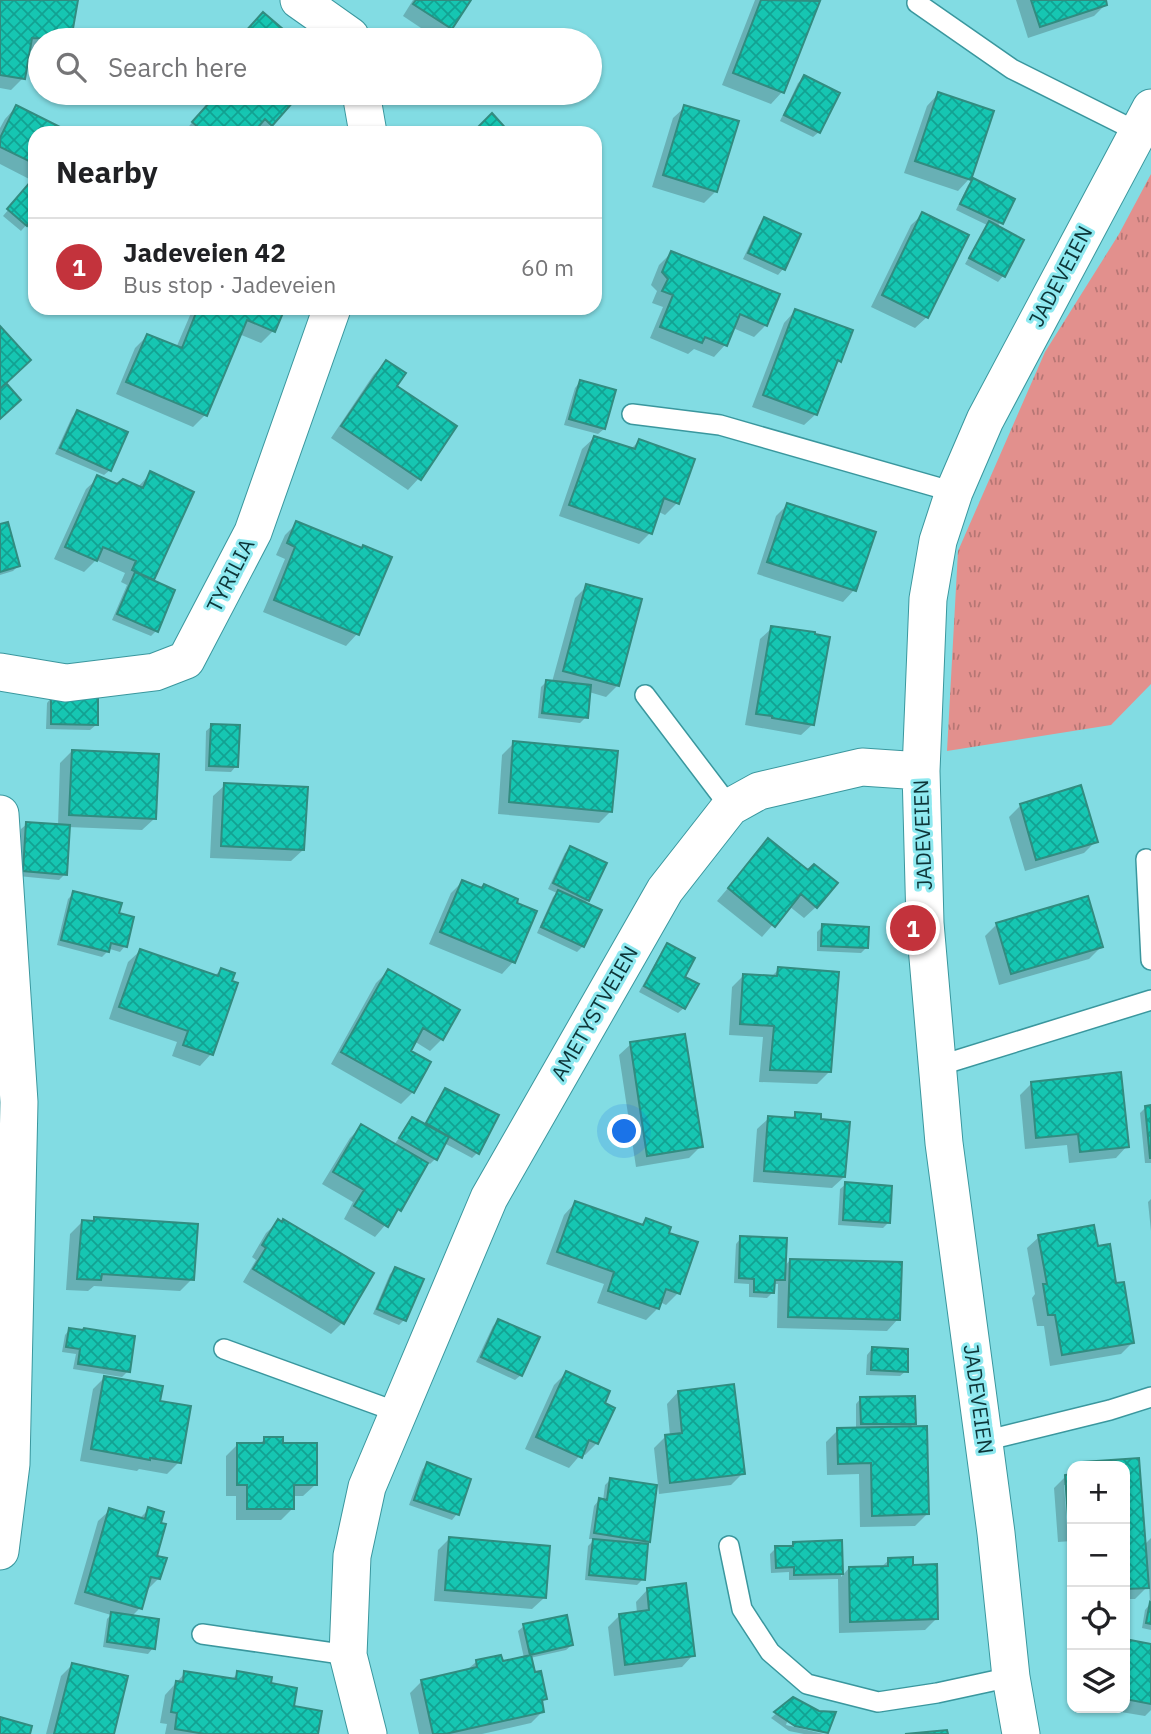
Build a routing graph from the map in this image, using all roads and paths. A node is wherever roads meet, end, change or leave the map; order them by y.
1 (299, 0) edge
2 (917, 3) dead end
3 (339, 28) edge
4 (362, 105) edge
5 (1144, 120) edge
6 (367, 126) edge
7 (330, 315) edge
8 (632, 414) dead end
9 (954, 492) junction
10 (0, 672) edge
11 (645, 695) dead end
12 (920, 771) junction
13 (730, 807) junction
14 (0, 814) edge
15 (1146, 859) dead end
16 (1151, 960) edge
17 (1151, 1000) edge
18 (937, 1066) junction
19 (224, 1349) dead end
20 (1151, 1396) edge
21 (400, 1413) junction
22 (984, 1441) junction
23 (729, 1546) dead end
24 (0, 1550) edge
25 (202, 1634) dead end
26 (348, 1655) junction
27 (1011, 1677) junction
28 (368, 1734) edge
29 (1021, 1734) edge

1 - 3 street
2 - 5 lane
4 - 6 street
5 - 9 street, JADEVEIEN
7 - 10 street, TYRILIA
8 - 9 lane
9 - 12 street, JADEVEIEN
11 - 13 lane
12 - 13 street, AMETYSTVEIEN
12 - 18 street, JADEVEIEN
13 - 21 street, AMETYSTVEIEN
14 - 24 street
15 - 16 lane
17 - 18 lane
18 - 22 street, JADEVEIEN
19 - 21 lane
20 - 22 lane
21 - 26 street, AMETYSTVEIEN
22 - 27 street, JADEVEIEN
23 - 27 lane
25 - 26 lane
26 - 28 street, AMETYSTVEIEN
27 - 29 street, JADEVEIEN

